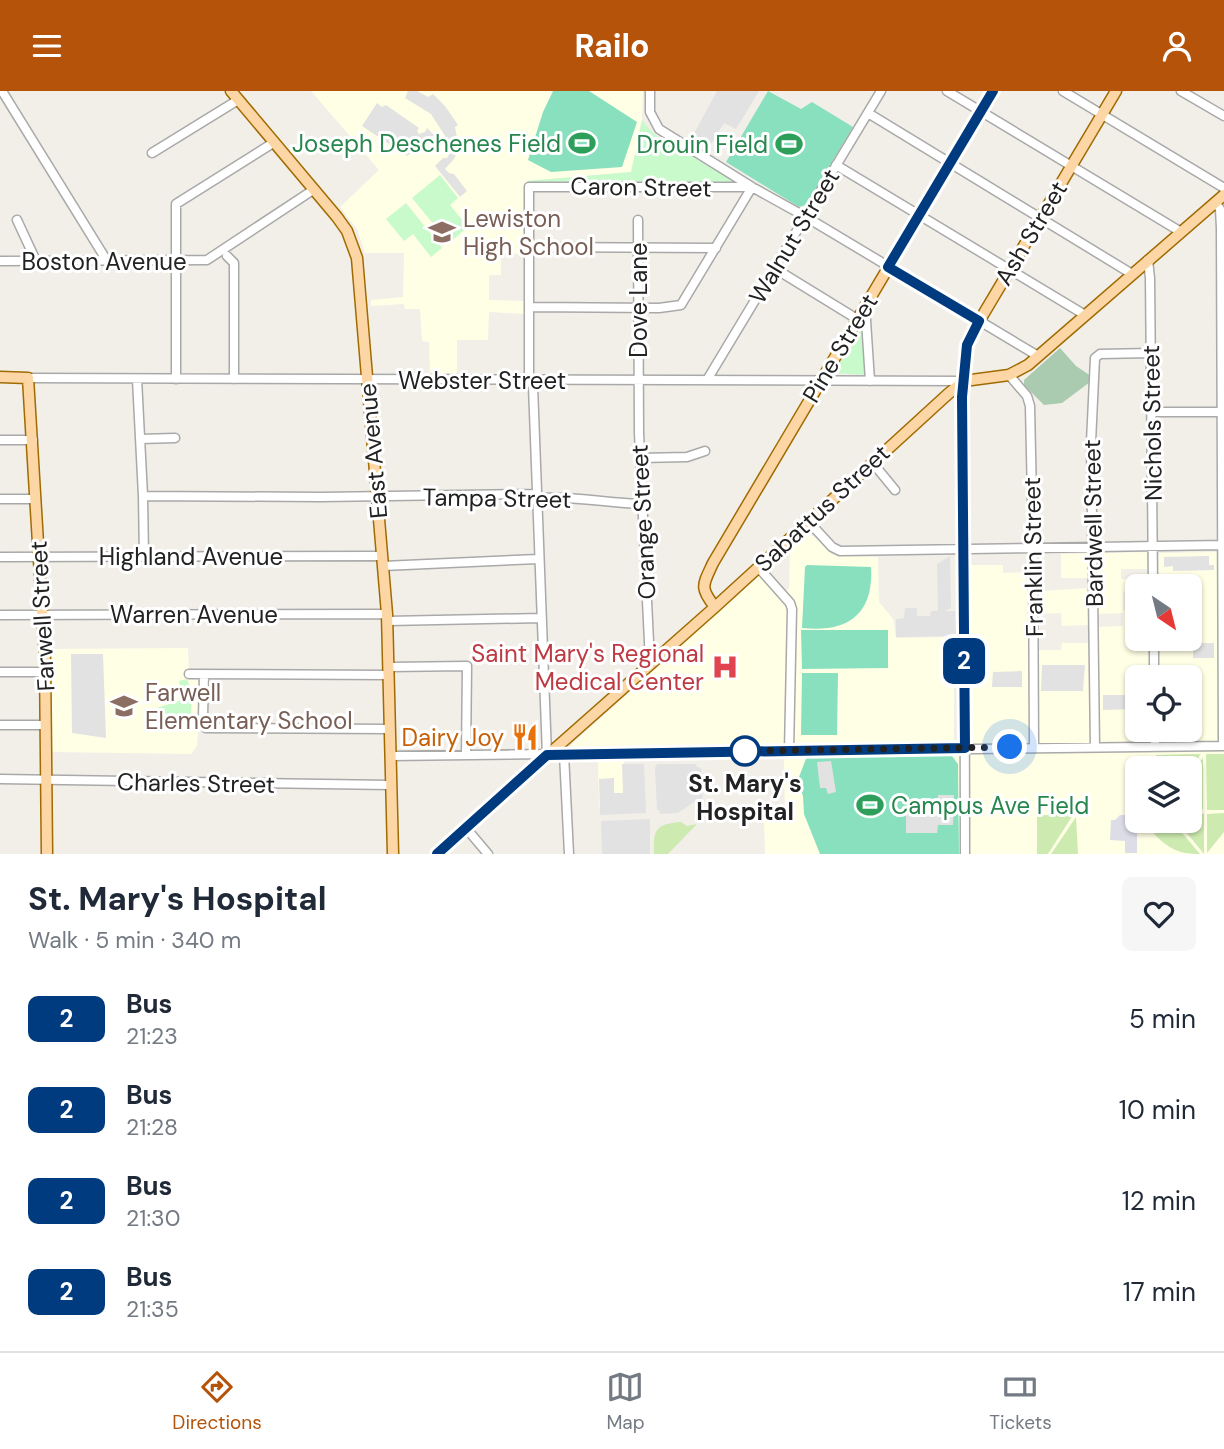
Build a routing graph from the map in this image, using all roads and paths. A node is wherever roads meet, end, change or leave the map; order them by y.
1 (2, 91) edge
2 (231, 91) edge
3 (650, 91) edge
4 (881, 91) edge
5 (947, 91) edge
6 (993, 91) edge
7 (1063, 91) edge
8 (1116, 91) edge
9 (1181, 91) edge
10 (238, 100) junction
11 (981, 111) junction
12 (868, 113) junction
13 (1102, 114) junction
14 (1224, 116) edge
15 (273, 143) junction
16 (152, 153) dead end
17 (950, 163) junction
18 (836, 165) junction
19 (1071, 166) junction
20 (752, 187) junction
21 (1224, 188) edge
22 (313, 190) junction
23 (1224, 195) edge
24 (1215, 202) junction
25 (919, 215) junction
26 (806, 217) junction
27 (1040, 218) junction
28 (17, 220) dead end
29 (638, 220) dead end
30 (1181, 232) junction
31 (238, 241) junction
32 (530, 247) junction
33 (638, 247) junction
34 (716, 248) junction
35 (226, 256) junction
36 (208, 260) junction
37 (1148, 260) junction
38 (0, 261) edge
39 (36, 261) junction
40 (107, 261) junction
41 (176, 261) junction
42 (888, 267) junction
43 (774, 268) junction
44 (1009, 269) junction
45 (1132, 274) junction
46 (865, 305) junction
47 (529, 307) junction
48 (638, 307) junction
49 (1085, 315) junction
50 (857, 319) junction
51 (979, 321) junction
52 (1151, 353) junction
53 (1038, 356) junction
54 (1009, 375) junction
55 (0, 377) edge
56 (28, 378) junction
57 (136, 379) junction
58 (176, 379) junction
59 (234, 379) junction
60 (366, 379) junction
61 (529, 380) junction
62 (638, 380) junction
63 (707, 380) junction
64 (821, 381) junction
65 (870, 381) junction
66 (964, 381) junction
67 (1152, 412) junction
68 (1222, 412) edge
69 (175, 438) dead end
70 (140, 439) junction
71 (0, 440) edge
72 (33, 440) junction
73 (705, 451) dead end
74 (640, 458) junction
75 (872, 462) junction
76 (895, 490) dead end
77 (536, 494) junction
78 (143, 496) junction
79 (377, 496) junction
80 (0, 499) edge
81 (36, 499) junction
82 (641, 504) junction
83 (809, 522) junction
84 (1223, 545) edge
85 (1034, 547) junction
86 (1093, 547) junction
87 (1153, 547) junction
88 (963, 549) junction
89 (0, 557) edge
90 (40, 557) junction
91 (144, 557) junction
92 (538, 559) junction
93 (383, 561) junction
94 (758, 567) junction
95 (1153, 574) edge
96 (715, 607) junction
97 (0, 615) edge
98 (43, 615) junction
99 (388, 618) junction
100 (540, 618) junction
101 (650, 663) junction
102 (389, 671) junction
103 (46, 672) junction
104 (0, 673) edge
105 (189, 674) dead end
106 (204, 675) junction
107 (0, 725) edge
108 (46, 725) junction
109 (390, 729) junction
110 (1155, 742) edge
111 (1224, 745) edge
112 (1155, 746) junction
113 (1034, 747) junction
114 (1095, 747) junction
115 (965, 748) junction
116 (789, 751) junction
117 (564, 754) junction
118 (466, 755) junction
119 (547, 755) junction
120 (390, 756) junction
121 (0, 779) edge
122 (47, 780) junction
123 (391, 785) junction
124 (466, 828) junction
125 (47, 854) edge
126 (393, 854) edge
127 (436, 854) edge
128 (488, 854) edge
129 (569, 854) edge
130 (965, 854) edge

1 - 40 street
2 - 10 main road, East Avenue
3 - 20 street
4 - 12 street, Walnut Street
5 - 11 street
6 - 11 main road, Pine Street
7 - 13 street
8 - 13 main road, Ash Street
9 - 14 street
10 - 15 main road, East Avenue
10 - 16 street
11 - 17 main road, Pine Street
11 - 19 street
12 - 17 street
12 - 18 street, Walnut Street
13 - 19 main road, Ash Street
13 - 21 street
15 - 22 main road, East Avenue
15 - 41 street
17 - 25 main road, Pine Street
17 - 27 street
18 - 25 street
18 - 26 street, Walnut Street
19 - 27 main road, Ash Street
19 - 30 street
20 - 26 street
20 - 32 street, Caron Street
20 - 34 street
22 - 31 street, Boston Avenue
22 - 60 main road, East Avenue
23 - 24 main road
24 - 30 main road
24 - 68 street
25 - 42 main road, Pine Street
25 - 44 street
26 - 42 street
26 - 43 street, Walnut Street
27 - 44 main road, Ash Street
27 - 45 street
28 - 39 street
29 - 33 street, Dove Lane
30 - 37 main road
31 - 35 street, Boston Avenue
31 - 36 street, Boston Avenue
32 - 33 street
32 - 47 street
33 - 34 street
33 - 48 street, Dove Lane
34 - 48 street
35 - 36 street, Boston Avenue
35 - 59 street
36 - 41 street, Boston Avenue
37 - 45 main road
37 - 52 street, Nichols Street
38 - 39 street, Boston Avenue
39 - 40 street, Boston Avenue
40 - 41 street, Boston Avenue
41 - 58 street
42 - 46 main road, Pine Street
42 - 51 street
43 - 50 street
43 - 63 street, Walnut Street
44 - 49 street
44 - 51 main road, Ash Street
45 - 49 main road
46 - 50 main road, Pine Street
46 - 65 street
47 - 48 street
47 - 61 street
48 - 62 street, Dove Lane
49 - 53 main road
50 - 64 main road, Pine Street
51 - 53 street
51 - 66 main road, Ash Street
52 - 67 street, Nichols Street
52 - 86 street, Bardwell Street
53 - 54 main road
54 - 66 main road
54 - 85 street, Franklin Street
55 - 56 main road, Webster Street
56 - 57 street, Webster Street
56 - 72 main road, Farwell Street
57 - 58 street, Webster Street
57 - 70 street
58 - 59 street, Webster Street
59 - 60 street, Webster Street
60 - 61 street, Webster Street
60 - 79 main road, East Avenue
61 - 62 street, Webster Street
61 - 77 street
62 - 63 street, Webster Street
62 - 74 street, Orange Street
63 - 64 street, Webster Street
64 - 65 street, Webster Street
64 - 96 main road, Pine Street
65 - 66 street, Webster Street
66 - 75 main road, Sabattus Street
66 - 88 street
67 - 68 street
67 - 87 street, Nichols Street
68 - 84 street
69 - 70 street
70 - 78 street
71 - 72 street
72 - 81 main road, Farwell Street
73 - 74 street
74 - 82 street, Orange Street
75 - 76 street
75 - 83 main road, Sabattus Street
77 - 79 street, Tampa Street
77 - 82 street, Tampa Street
77 - 92 street
78 - 79 street, Tampa Street
78 - 91 street
79 - 93 main road, East Avenue
80 - 81 street
81 - 90 main road, Farwell Street
82 - 101 street, Orange Street
83 - 88 street
83 - 94 main road, Sabattus Street
84 - 87 street
84 - 111 street
85 - 86 street
85 - 88 street
85 - 113 street, Franklin Street
86 - 87 street
86 - 114 street, Bardwell Street
87 - 95 street, Nichols Street
88 - 115 street
89 - 90 street, Highland Avenue
90 - 91 street, Highland Avenue
90 - 98 main road, Farwell Street
91 - 93 street, Highland Avenue
92 - 93 street, Highland Avenue
92 - 100 street
93 - 99 main road, East Avenue
94 - 96 main road, Sabattus Street
94 - 116 street
96 - 101 main road, Sabattus Street
97 - 98 street, Warren Avenue
98 - 99 street, Warren Avenue
98 - 103 main road, Farwell Street
99 - 100 street, Warren Avenue
99 - 102 main road, East Avenue
100 - 119 street
101 - 119 main road, Sabattus Street
102 - 106 street
102 - 109 main road, East Avenue
102 - 118 street
103 - 104 street
103 - 108 main road, Farwell Street
105 - 106 street
106 - 109 street
107 - 108 street
108 - 122 main road, Farwell Street
109 - 120 main road, East Avenue
110 - 112 street
111 - 112 street
112 - 114 street
113 - 114 street
113 - 115 street
115 - 116 street
115 - 130 street
116 - 117 street
117 - 119 street
117 - 129 street
118 - 119 street
118 - 120 street
119 - 124 main road, Sabattus Street
120 - 123 main road, East Avenue
121 - 122 street, Charles Street
122 - 123 street, Charles Street
122 - 125 main road, Farwell Street
123 - 126 main road, East Avenue
124 - 127 main road, Sabattus Street
124 - 128 street

